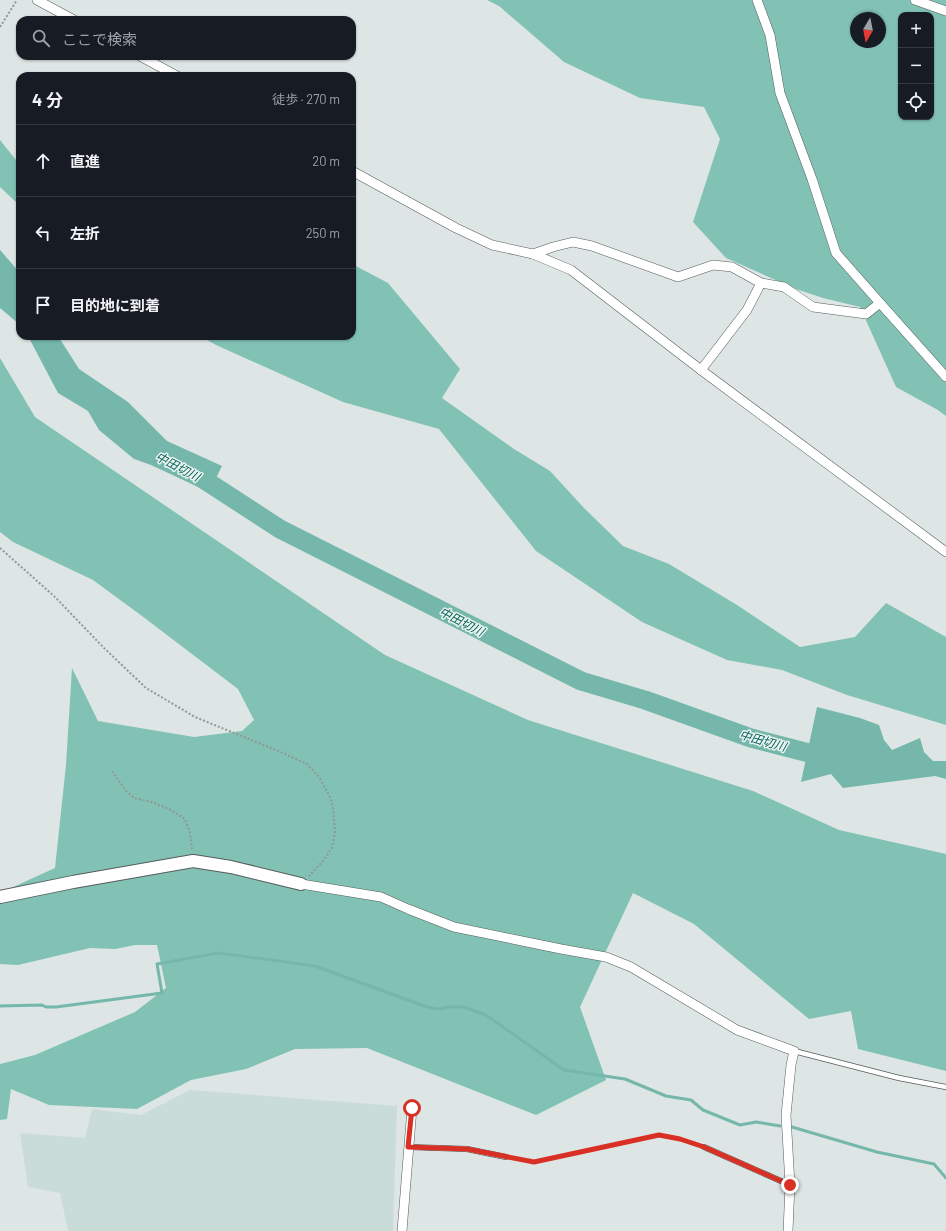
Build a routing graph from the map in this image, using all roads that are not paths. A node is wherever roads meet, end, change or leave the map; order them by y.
1 (37, 0) edge
2 (757, 0) edge
3 (915, 0) edge
4 (946, 10) edge
5 (67, 16) edge
6 (147, 60) edge
7 (170, 72) edge
8 (356, 173) edge
9 (533, 254) junction
10 (761, 283) junction
11 (880, 303) junction
12 (701, 370) junction
13 (946, 377) edge
14 (946, 552) edge
15 (301, 884) joint
16 (0, 897) edge
17 (794, 1051) junction
18 (946, 1086) edge
19 (412, 1108) dead end
20 (408, 1147) junction
21 (704, 1147) road end
22 (506, 1156) road end
23 (790, 1185) junction
24 (402, 1231) edge
25 (788, 1231) edge

1 - 5 street
2 - 11 street
3 - 4 street
6 - 7 street
8 - 9 street
9 - 10 street
9 - 12 street
10 - 11 street
10 - 12 street
11 - 13 street
12 - 14 street
15 - 16 street
15 - 17 street
17 - 18 lane
17 - 23 street
19 - 20 street
20 - 22 lane
20 - 24 street
21 - 23 lane
23 - 25 street

